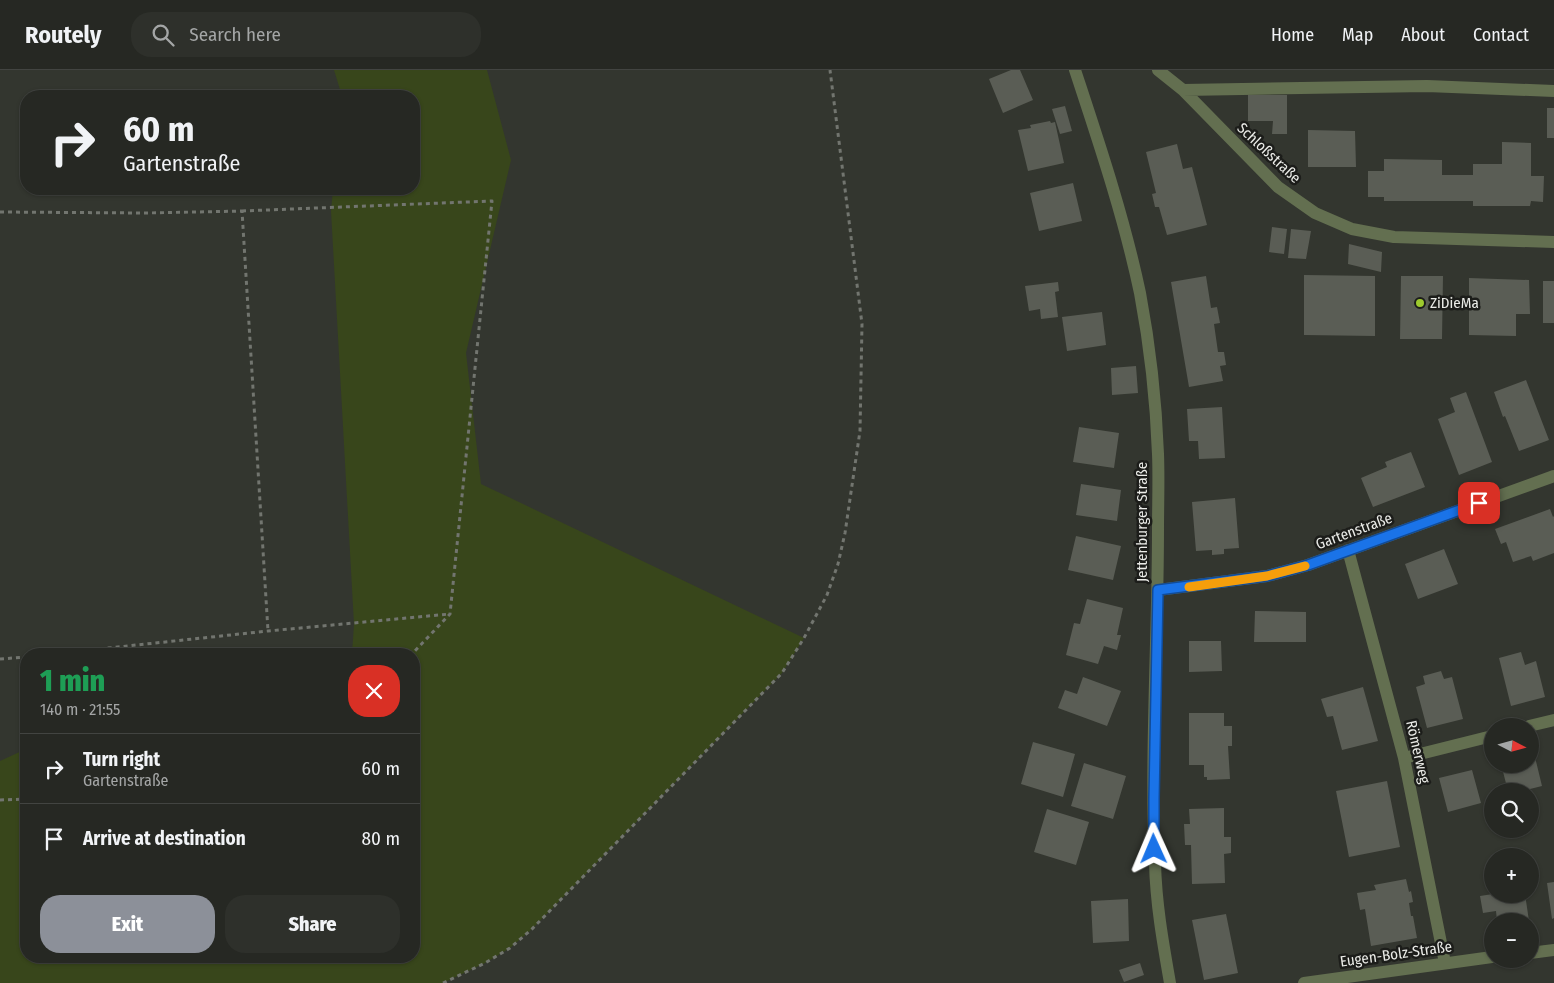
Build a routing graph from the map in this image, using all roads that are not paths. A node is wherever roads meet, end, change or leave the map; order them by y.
1 (1075, 70) edge
2 (1158, 70) edge
3 (1183, 90) junction
4 (1554, 91) edge
5 (1554, 242) edge
6 (1554, 476) edge
7 (1348, 550) junction
8 (1158, 590) junction
9 (1554, 720) edge
10 (1539, 724) edge
11 (1484, 738) edge
12 (1404, 758) junction
13 (1554, 950) edge
14 (1539, 952) edge
15 (1484, 958) edge
16 (1445, 964) junction
17 (1170, 983) edge
18 (1304, 983) edge

1 - 8 street, Jettenburger Straße
2 - 3 street, Schloßstraße
3 - 4 street
3 - 5 street, Schloßstraße
6 - 7 street, Gartenstraße
7 - 8 street, Gartenstraße
7 - 12 street, Römerweg
8 - 17 street, Jettenburger Straße
9 - 10 street
11 - 12 street
12 - 16 street, Römerweg
13 - 14 street
15 - 16 street, Eugen-Bolz-Straße
16 - 18 street, Eugen-Bolz-Straße

